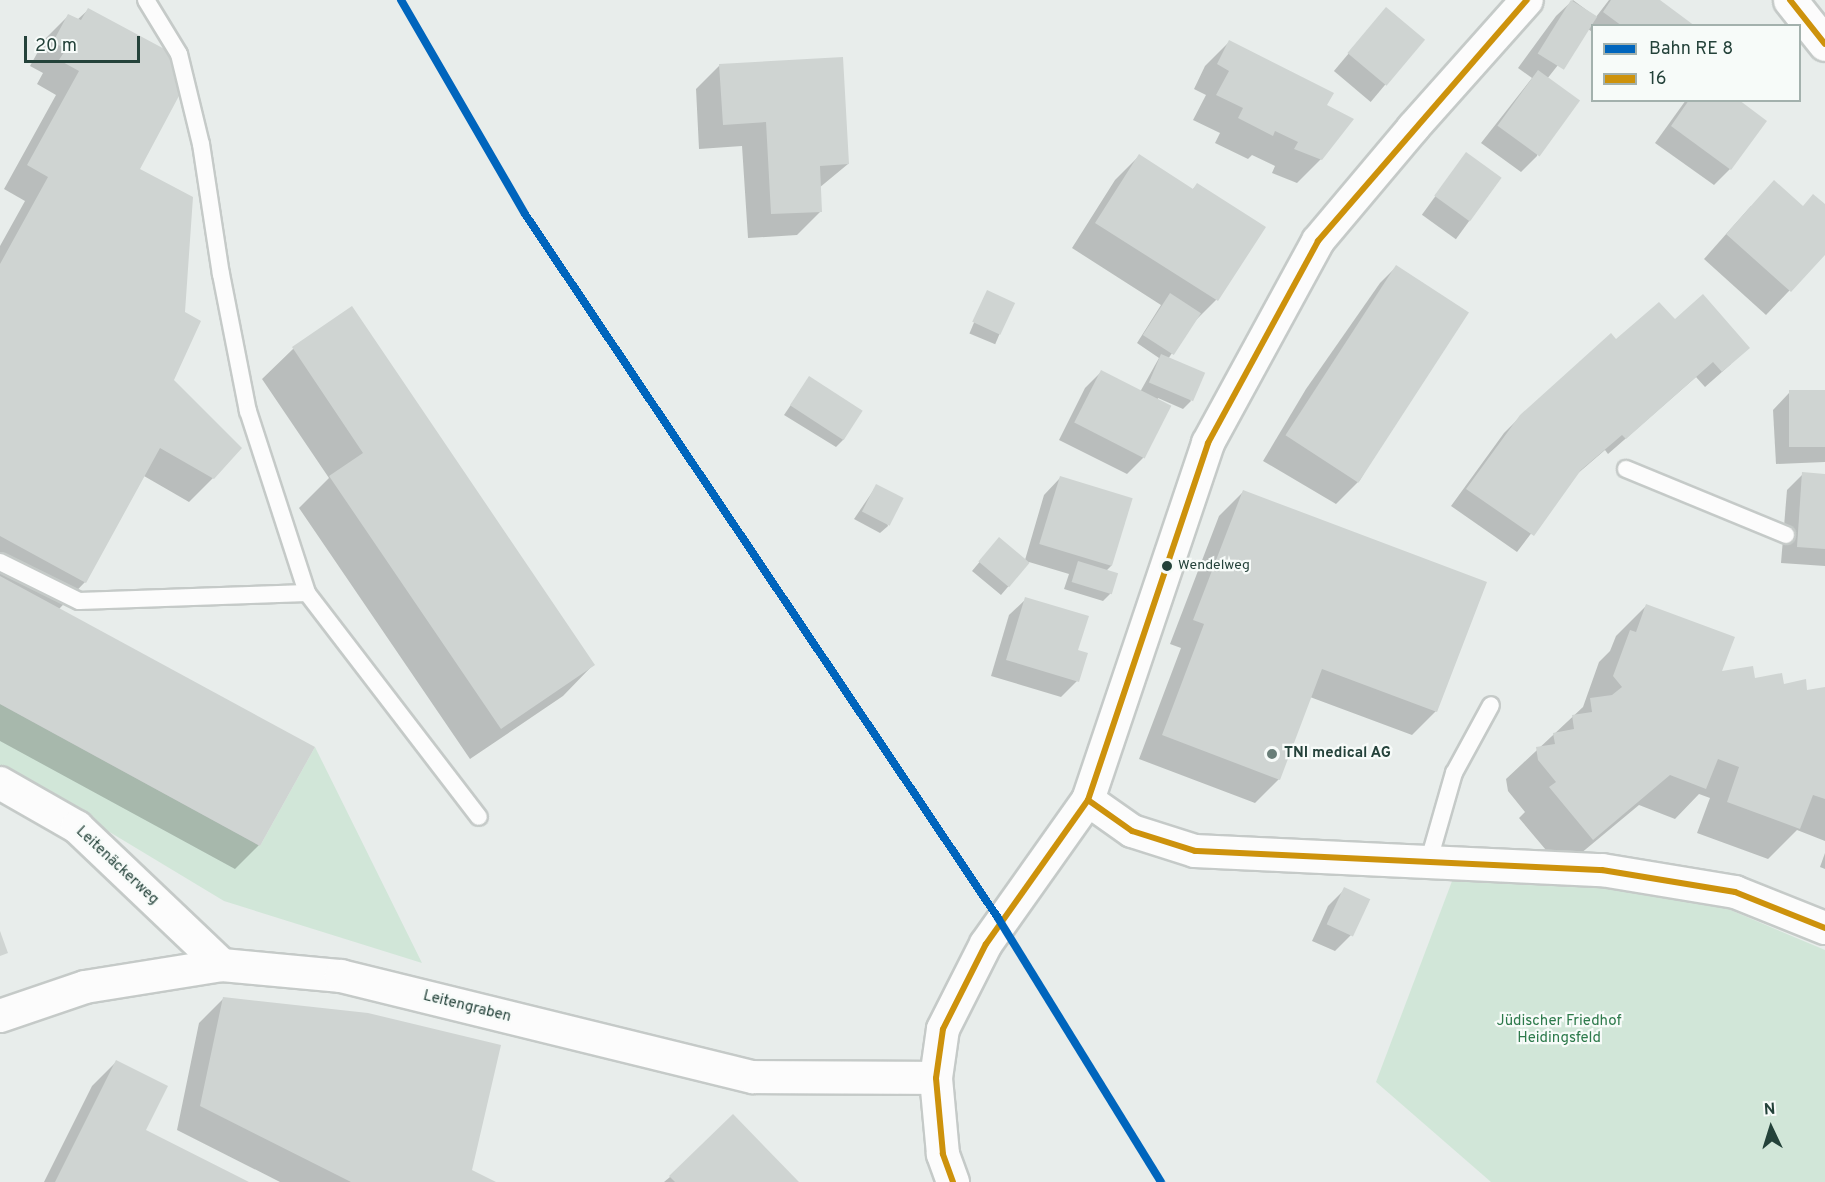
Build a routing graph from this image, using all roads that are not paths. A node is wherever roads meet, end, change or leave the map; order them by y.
1 (146, 0) edge
2 (1527, 0) edge
3 (1790, 0) edge
4 (1825, 44) edge
5 (1626, 469) dead end
6 (1786, 535) dead end
7 (0, 562) edge
8 (307, 593) junction
9 (1491, 705) dead end
10 (0, 783) edge
11 (1088, 800) junction
12 (479, 817) dead end
13 (1429, 860) junction
14 (1825, 928) edge
15 (222, 965) junction
16 (0, 1016) edge
17 (936, 1078) junction
18 (953, 1182) edge

1 - 8 lane
2 - 11 street
3 - 4 main road
5 - 6 lane
7 - 8 lane
8 - 12 lane
9 - 13 lane
10 - 15 street, Leitenäckerweg
11 - 13 street
11 - 17 street
13 - 14 street
15 - 16 street, Leitengraben
15 - 17 street, Leitengraben
17 - 18 street

